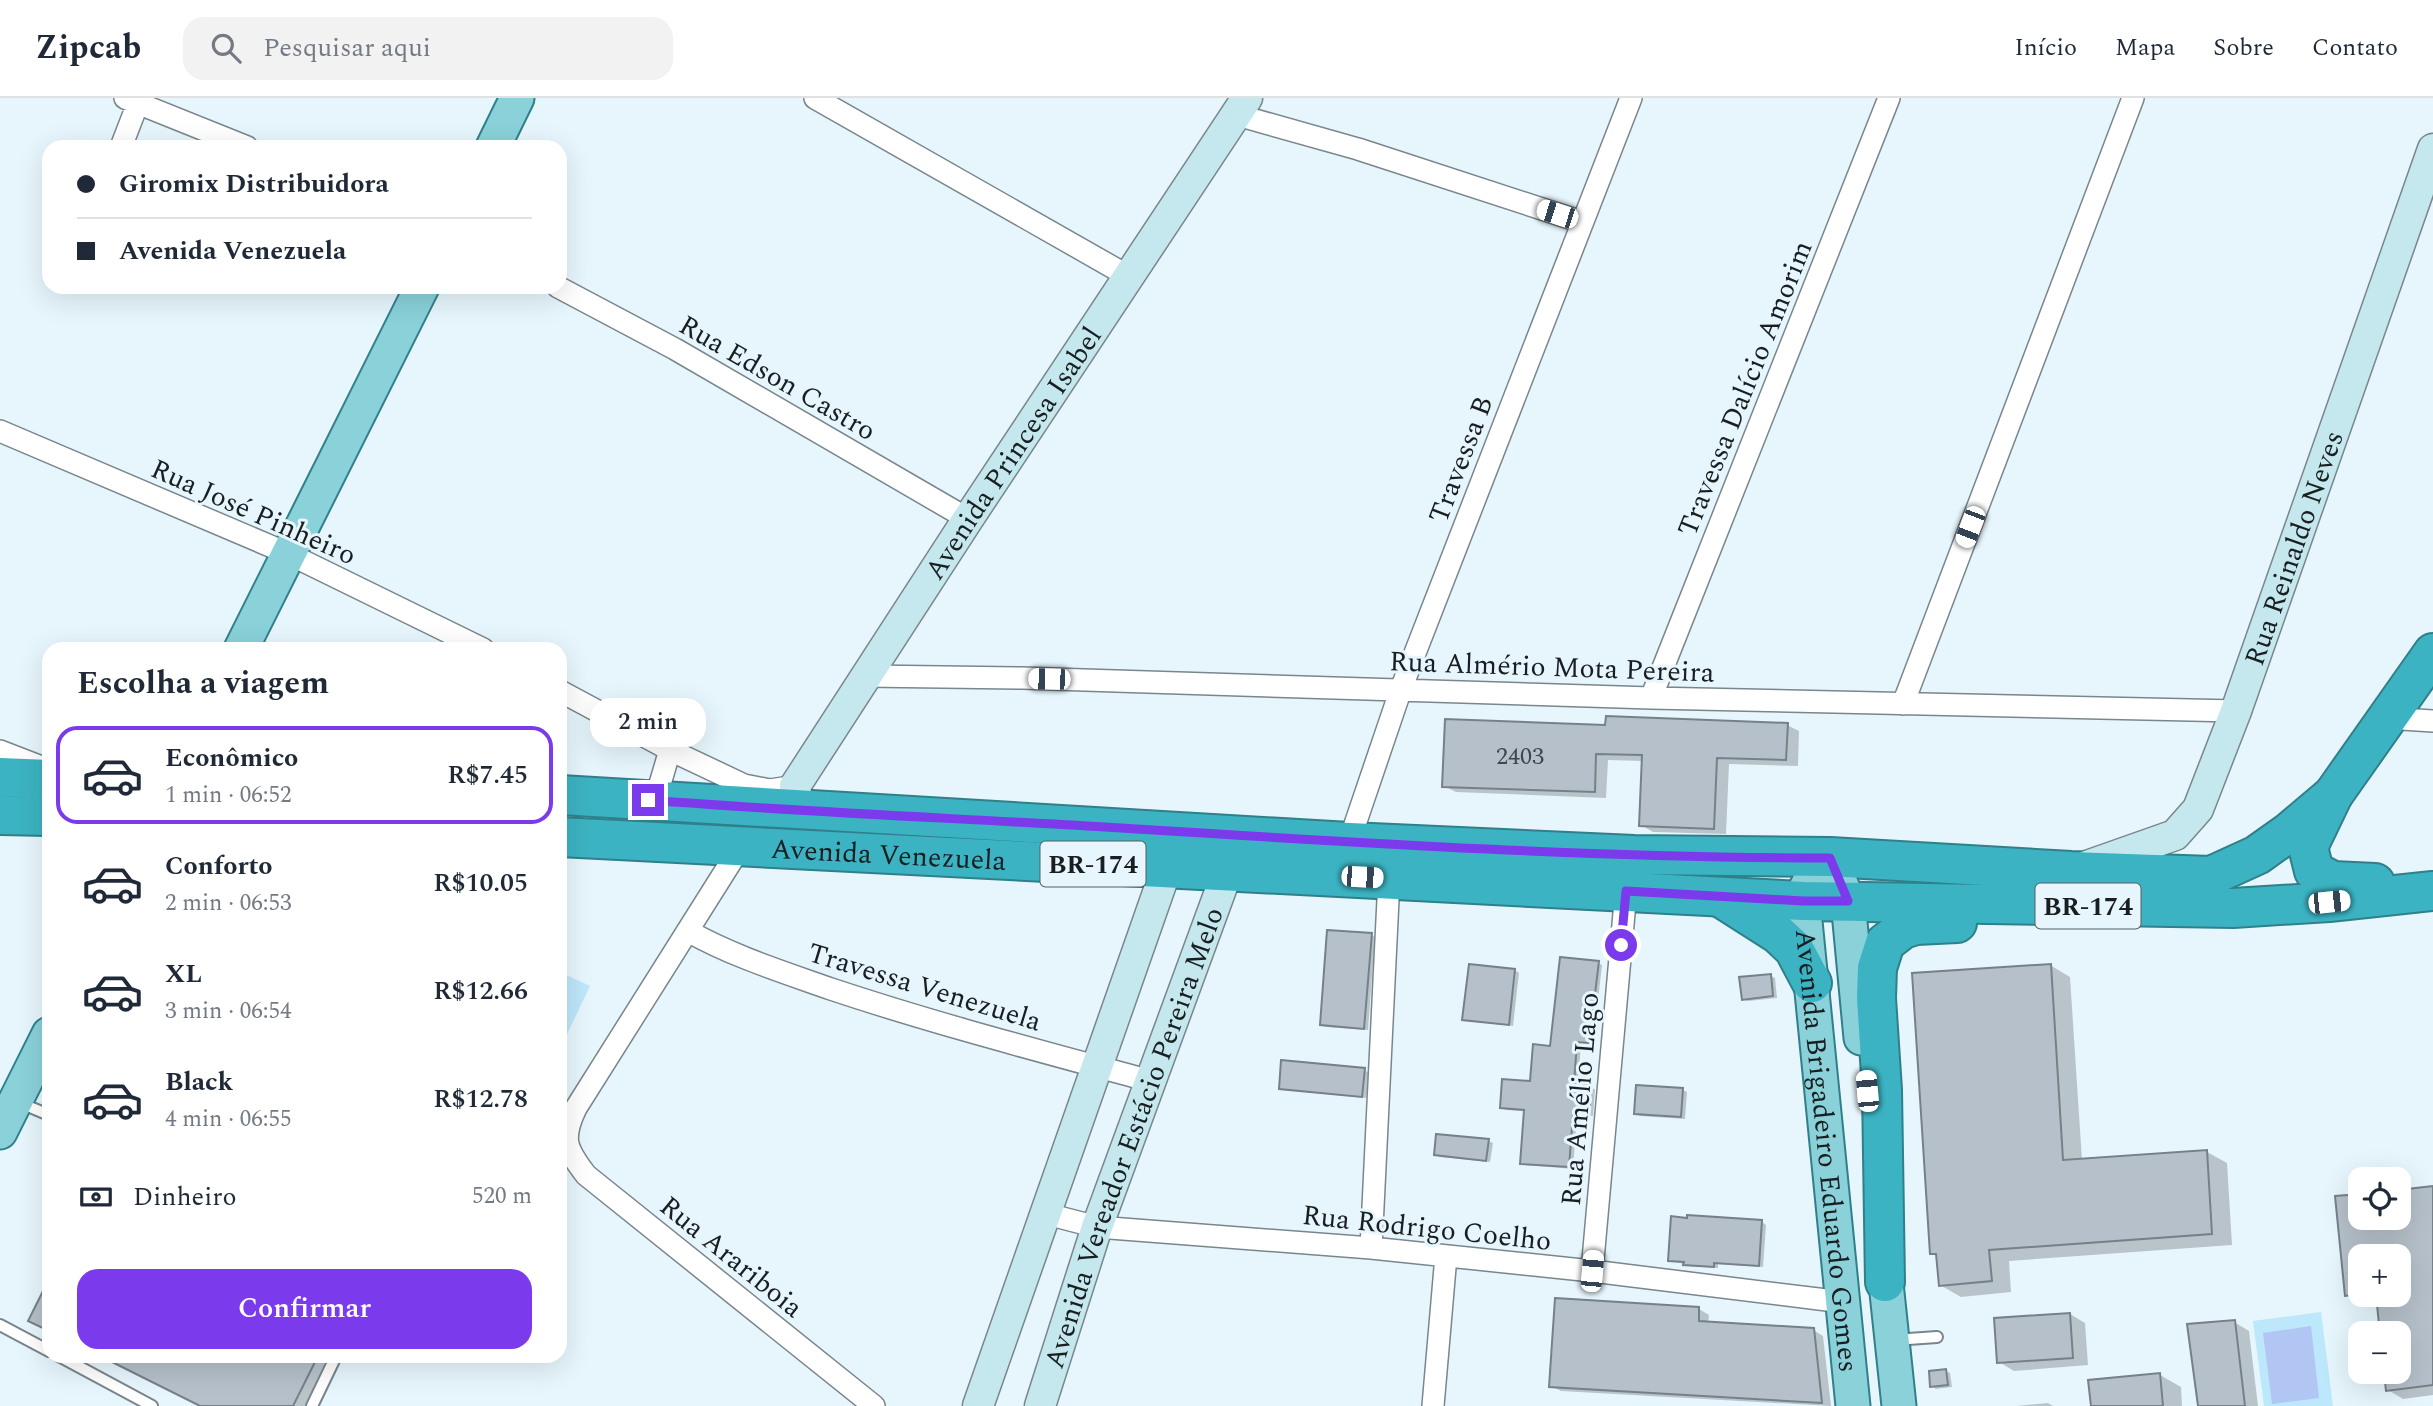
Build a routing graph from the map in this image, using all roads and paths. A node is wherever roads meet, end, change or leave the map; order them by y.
1 (517, 98) edge
2 (815, 98) edge
3 (1632, 98) edge
4 (1889, 98) edge
5 (2133, 98) edge
6 (132, 101) edge
7 (1242, 106) edge
8 (123, 140) edge
9 (230, 140) edge
10 (496, 140) edge
11 (2433, 149) edge
12 (1582, 222) junction
13 (1128, 276) junction
14 (567, 292) edge
15 (419, 294) edge
16 (0, 431) edge
17 (968, 519) junction
18 (289, 554) junction
19 (245, 642) edge
20 (469, 642) edge
21 (2433, 653) edge
22 (866, 676) junction
23 (1401, 689) junction
24 (567, 695) edge
25 (1651, 698) junction
26 (1903, 704) junction
27 (2236, 711) junction
28 (2386, 718) junction
29 (2433, 721) edge
30 (670, 750) junction
31 (0, 751) edge
32 (42, 767) edge
33 (0, 777) edge
34 (42, 779) edge
35 (567, 795) edge
36 (2333, 795) junction
37 (801, 799) junction
38 (648, 800) junction
39 (0, 815) edge
40 (42, 816) edge
41 (938, 817) junction
42 (567, 837) edge
43 (1349, 842) junction
44 (741, 846) junction
45 (923, 855) junction
46 (1826, 858) junction
47 (1167, 867) junction
48 (1228, 870) junction
49 (2071, 872) junction
50 (1389, 879) junction
51 (2433, 889) edge
52 (1626, 891) junction
53 (1718, 896) junction
54 (1803, 901) junction
55 (1848, 901) junction
56 (2234, 908) junction
57 (688, 930) junction
58 (1812, 983) junction
59 (42, 1048) edge
60 (1097, 1067) junction
61 (1150, 1081) junction
62 (16, 1101) junction
63 (42, 1112) edge
64 (567, 1126) edge
65 (0, 1132) edge
66 (567, 1143) edge
67 (1047, 1214) junction
68 (1097, 1227) junction
69 (1371, 1248) junction
70 (1446, 1256) junction
71 (1592, 1271) junction
72 (1885, 1282) junction
73 (1843, 1302) junction
74 (0, 1325) edge
75 (1937, 1337) dead end
76 (1892, 1340) junction
77 (42, 1347) edge
78 (71, 1363) edge
79 (333, 1363) edge
80 (152, 1406) edge
81 (312, 1406) edge
82 (874, 1406) edge
83 (978, 1406) edge
84 (1040, 1406) edge
85 (1433, 1406) edge
86 (1853, 1406) edge
87 (1899, 1406) edge

1 - 10 main road
2 - 13 street
3 - 12 street, Travessa B
4 - 25 street, Travessa Dalício Amorim
5 - 26 street
6 - 8 street
6 - 9 street
7 - 12 street
7 - 13 street, Avenida Princesa Isabel
11 - 27 street, Rua Reinaldo Neves
12 - 23 street, Travessa B
13 - 17 street, Avenida Princesa Isabel
14 - 17 street, Rua Edson Castro
15 - 18 main road
16 - 18 street, Rua José Pinheiro
17 - 22 street, Avenida Princesa Isabel
18 - 19 main road
18 - 20 street, Rua José Pinheiro
21 - 28 highway, BR-174
22 - 23 street, Rua Almério Mota Pereira
22 - 37 street, Avenida Princesa Isabel
23 - 25 street, Rua Almério Mota Pereira
23 - 43 street, Travessa B
24 - 30 street
25 - 26 street, Rua Almério Mota Pereira
26 - 27 street, Rua Almério Mota Pereira
27 - 49 street, Rua Reinaldo Neves
28 - 29 street
28 - 36 highway, BR-174
30 - 37 street
30 - 38 street
31 - 32 street
33 - 34 highway
35 - 38 highway, Avenida Venezuela / BR-174
36 - 49 highway, Avenida Venezuela / BR-174
36 - 51 highway, BR-174
37 - 38 highway, Avenida Venezuela / BR-174
37 - 41 highway, Avenida Venezuela / BR-174
39 - 40 highway
41 - 43 highway, Avenida Venezuela / BR-174
41 - 45 highway
42 - 44 highway, Avenida Venezuela / BR-174
43 - 46 highway, Avenida Venezuela / BR-174
44 - 45 highway, Avenida Venezuela / BR-174
44 - 57 street
45 - 47 highway, Avenida Venezuela / BR-174
46 - 49 highway, Avenida Venezuela / BR-174
46 - 54 main road, Avenida Brigadeiro Eduardo Gomes
46 - 55 main road, Avenida Brigadeiro Eduardo Gomes
47 - 48 highway, Avenida Venezuela / BR-174
47 - 60 street, Avenida Vereador Estácio Pereira Melo
48 - 50 highway, Avenida Venezuela / BR-174
48 - 61 street, Avenida Vereador Estácio Pereira Melo
50 - 52 highway, Avenida Venezuela / BR-174
50 - 69 street
51 - 56 highway, Avenida Venezuela / BR-174
52 - 53 highway, Avenida Venezuela / BR-174
52 - 71 street, Rua Amélio Lago
53 - 54 highway, Avenida Venezuela / BR-174
53 - 58 highway
54 - 55 highway, Avenida Venezuela / BR-174
54 - 58 main road, Avenida Brigadeiro Eduardo Gomes
55 - 56 highway, Avenida Venezuela / BR-174
55 - 72 main road, Avenida Brigadeiro Eduardo Gomes
56 - 72 highway
57 - 60 street, Travessa Venezuela
57 - 64 street, Rua Arariboia
58 - 73 main road, Avenida Brigadeiro Eduardo Gomes
59 - 62 main road
60 - 61 street, Travessa Venezuela
60 - 67 street, Avenida Vereador Estácio Pereira Melo
61 - 68 street, Avenida Vereador Estácio Pereira Melo
62 - 63 lane
62 - 65 main road
66 - 82 street, Rua Arariboia
67 - 68 street, Rua Rodrigo Coelho
67 - 83 street, Avenida Vereador Estácio Pereira Melo
68 - 69 street, Rua Rodrigo Coelho
68 - 84 street, Avenida Vereador Estácio Pereira Melo
69 - 70 street, Rua Rodrigo Coelho
70 - 71 street, Rua Rodrigo Coelho
70 - 85 street
71 - 73 street, Rua Rodrigo Coelho
72 - 76 main road, Avenida Brigadeiro Eduardo Gomes
73 - 86 main road, Avenida Brigadeiro Eduardo Gomes
74 - 77 lane
75 - 76 lane
76 - 87 main road, Avenida Brigadeiro Eduardo Gomes
78 - 80 lane
79 - 81 lane

